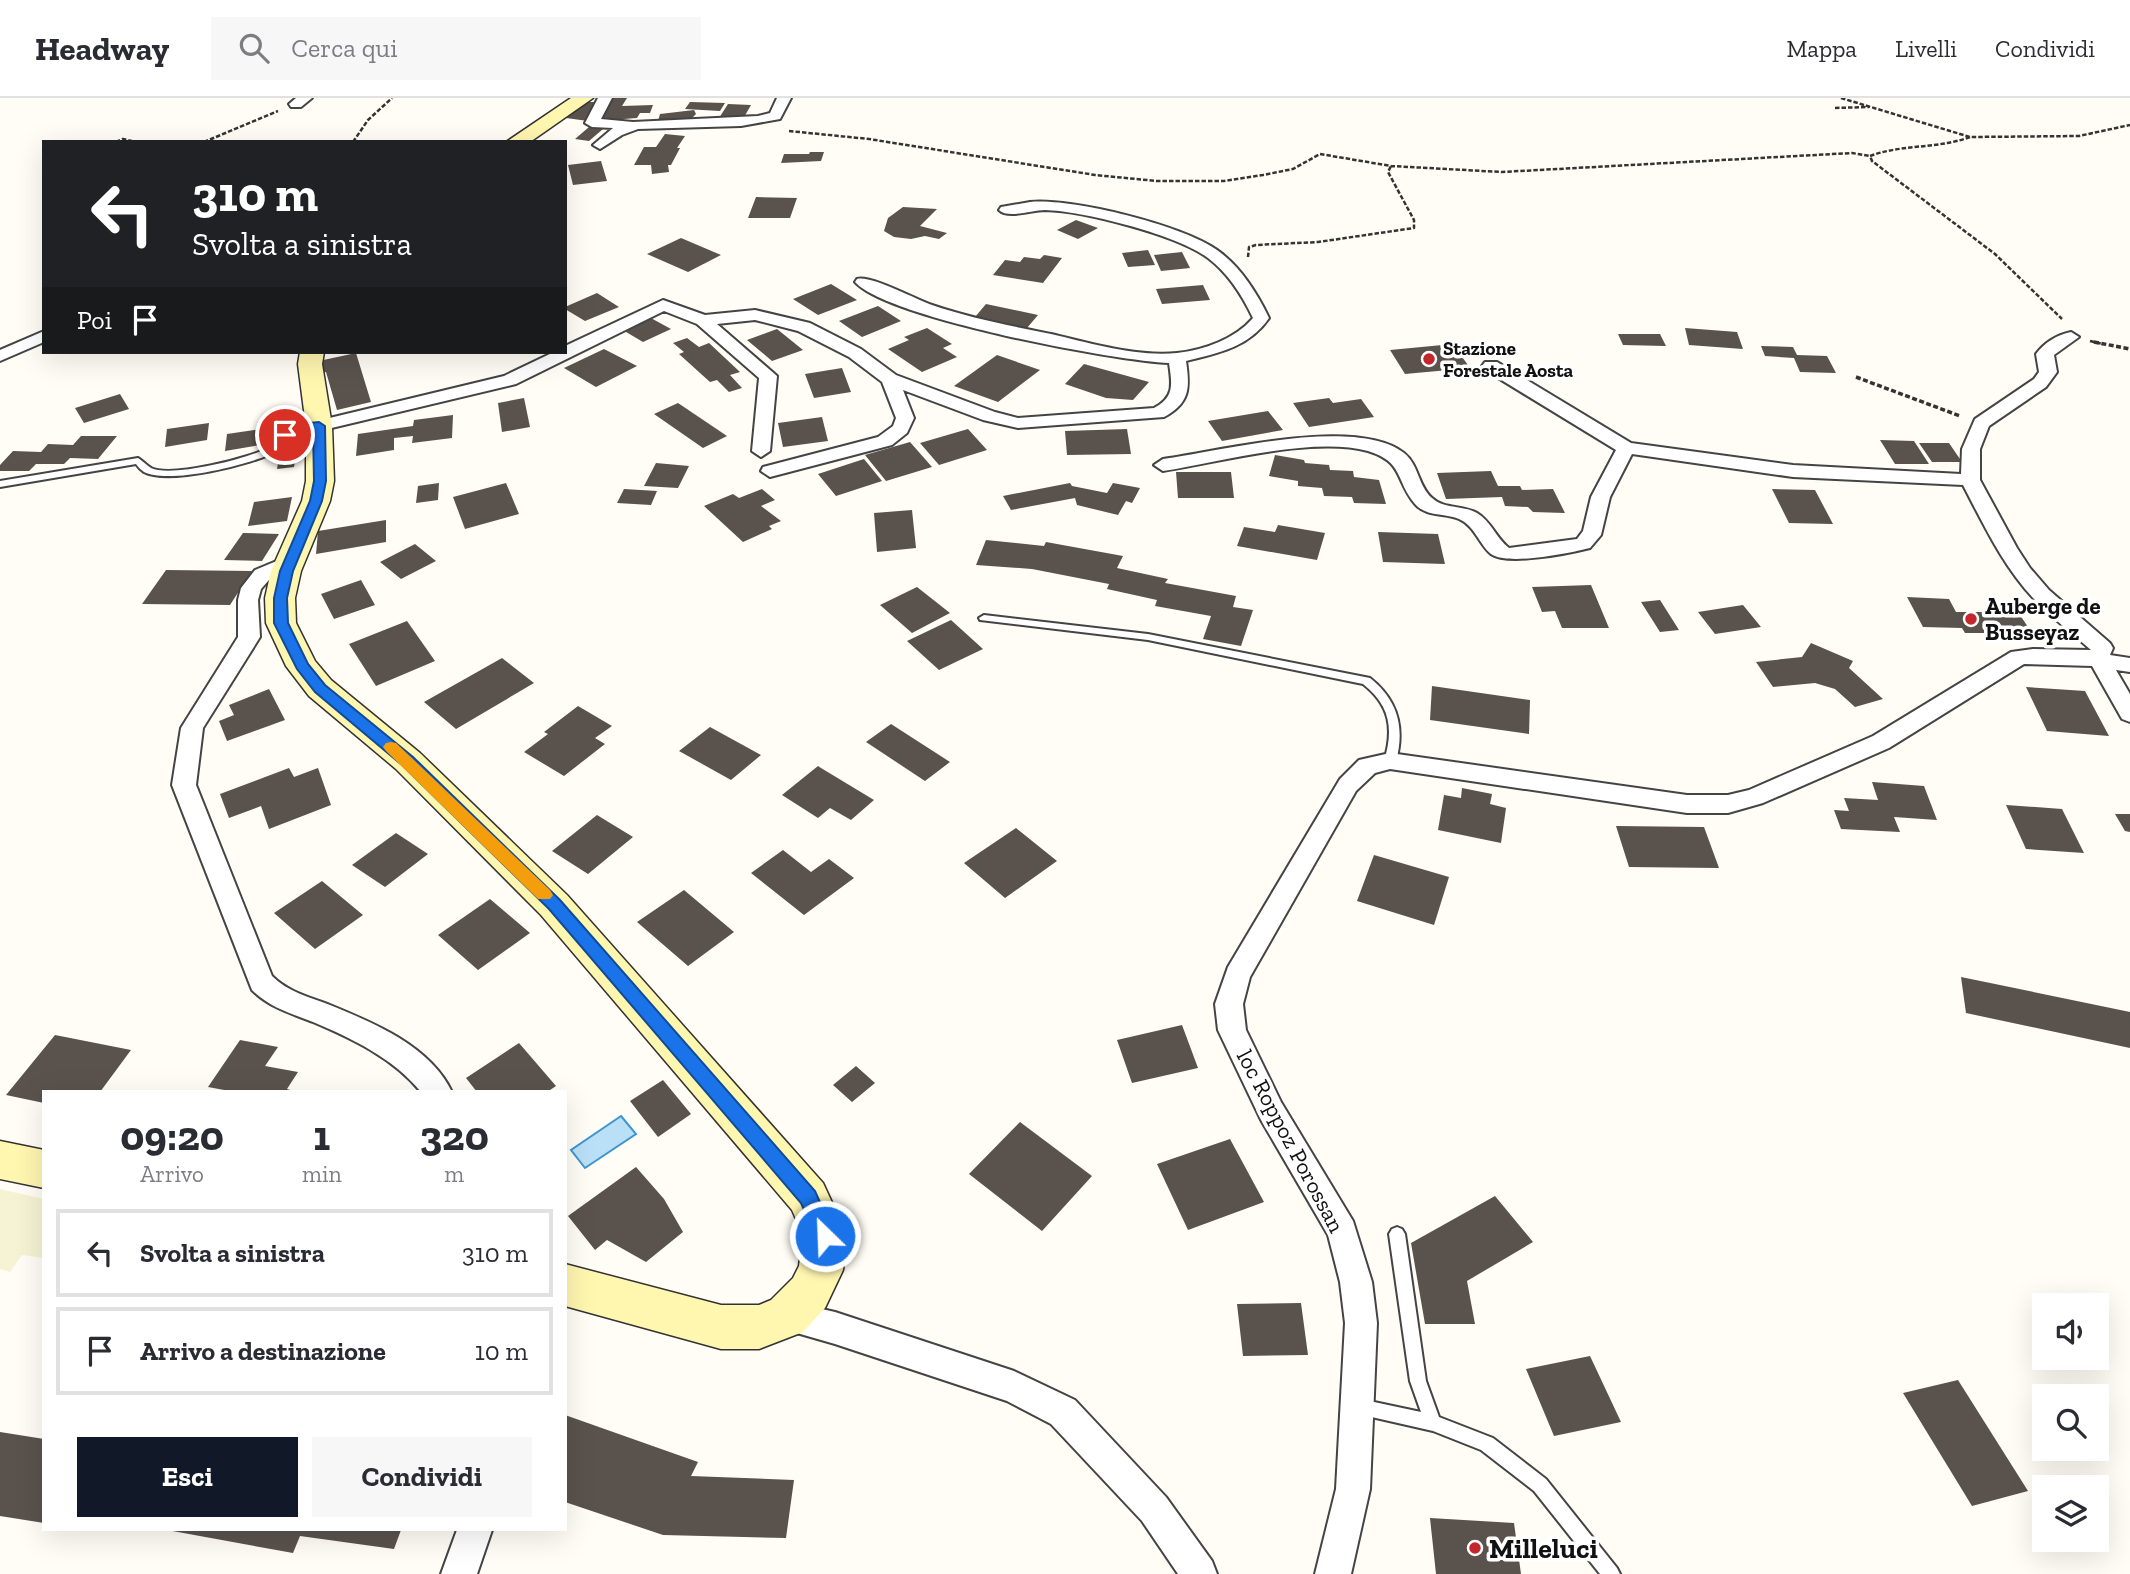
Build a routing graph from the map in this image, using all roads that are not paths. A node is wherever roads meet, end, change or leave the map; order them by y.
1 (584, 98) edge
2 (605, 98) edge
3 (785, 98) edge
4 (636, 125) junction
5 (519, 140) edge
6 (600, 145) dead end
7 (1006, 210) dead end
8 (863, 282) dead end
9 (703, 320) junction
10 (42, 337) edge
11 (2071, 337) road end
12 (567, 352) edge
13 (312, 354) edge
14 (563, 354) edge
15 (0, 356) edge
16 (1177, 358) junction
17 (1490, 366) dead end
18 (890, 379) junction
19 (319, 426) junction
20 (1626, 449) junction
21 (761, 450) dead end
22 (1163, 466) dead end
23 (771, 471) dead end
24 (1970, 481) junction
25 (0, 484) edge
26 (291, 561) junction
27 (984, 618) dead end
28 (2098, 658) junction
29 (2130, 665) edge
30 (2130, 714) edge
31 (1390, 761) junction
32 (437, 1090) edge
33 (0, 1160) edge
34 (42, 1168) edge
35 (1397, 1234) dead end
36 (567, 1286) edge
37 (787, 1316) junction
38 (1356, 1406) junction
39 (1433, 1423) junction
40 (475, 1531) edge
41 (459, 1574) edge
42 (1199, 1574) edge
43 (1333, 1574) edge
44 (1611, 1574) edge

1 - 5 main road
2 - 4 street
3 - 4 street
4 - 6 street
7 - 16 street
8 - 16 street
9 - 12 street
9 - 18 street
9 - 21 street
10 - 15 street
11 - 24 street
13 - 19 main road
14 - 19 street
16 - 18 street
17 - 20 street
18 - 23 street
19 - 25 lane
19 - 26 main road
20 - 22 street
20 - 24 street
24 - 28 street
26 - 32 street
26 - 37 main road
27 - 31 lane
28 - 29 street
28 - 30 street
28 - 31 street
31 - 38 street, loc Roppoz Porossan
33 - 34 main road
35 - 39 lane
36 - 37 main road
37 - 42 street
38 - 39 lane
38 - 43 street, loc Roppoz Porossan
39 - 44 lane
40 - 41 street

